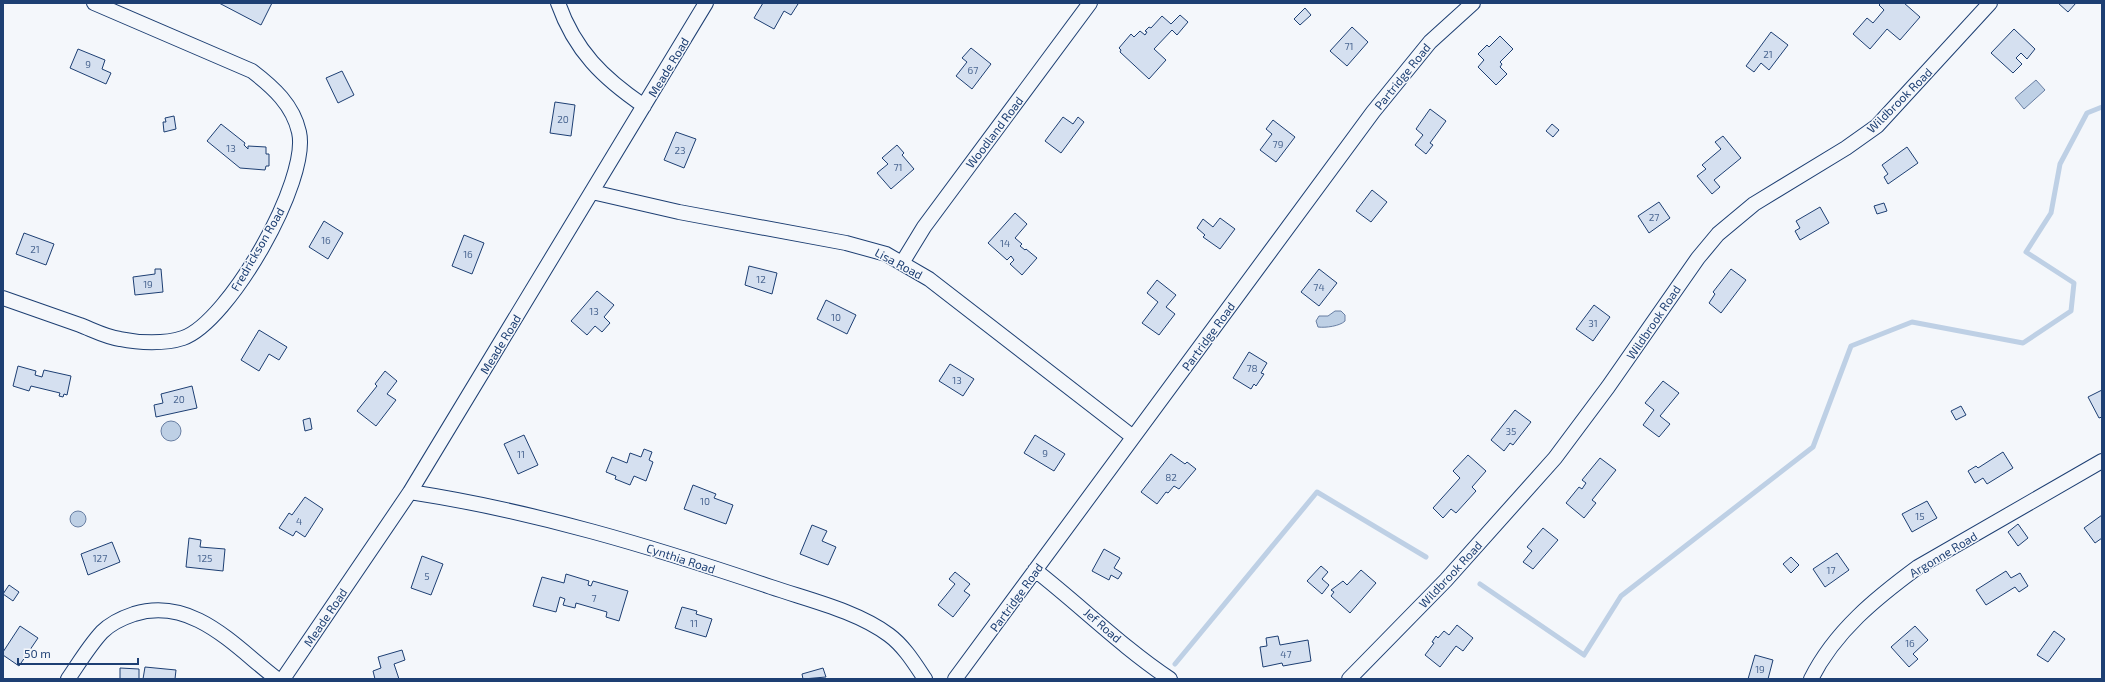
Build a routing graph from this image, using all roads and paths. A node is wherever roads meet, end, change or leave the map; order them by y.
1 (94, 3) edge
2 (558, 3) edge
3 (706, 3) edge
4 (1090, 3) edge
5 (1473, 3) edge
6 (1990, 3) edge
7 (644, 106) junction
8 (592, 192) junction
9 (902, 263) junction
10 (3, 298) edge
11 (1133, 437) junction
12 (2102, 461) edge
13 (410, 492) junction
14 (1036, 570) junction
15 (68, 679) edge
16 (277, 679) edge
17 (283, 679) edge
18 (925, 679) edge
19 (955, 679) edge
20 (1170, 679) edge
21 (1349, 679) edge
22 (1812, 679) edge

1 - 10 street, Fredrickson Road
2 - 7 street
3 - 7 street, Meade Road
4 - 9 street, Woodland Road
5 - 11 street, Partridge Road
6 - 21 street, Wildbrook Road
7 - 8 street, Meade Road
8 - 9 street, Lisa Road
8 - 13 street, Meade Road
9 - 11 street, Lisa Road
11 - 14 street, Partridge Road
12 - 22 street, Argonne Road
13 - 17 street, Meade Road
13 - 18 street, Cynthia Road
14 - 19 street, Partridge Road
14 - 20 street, Jef Road
15 - 16 street

